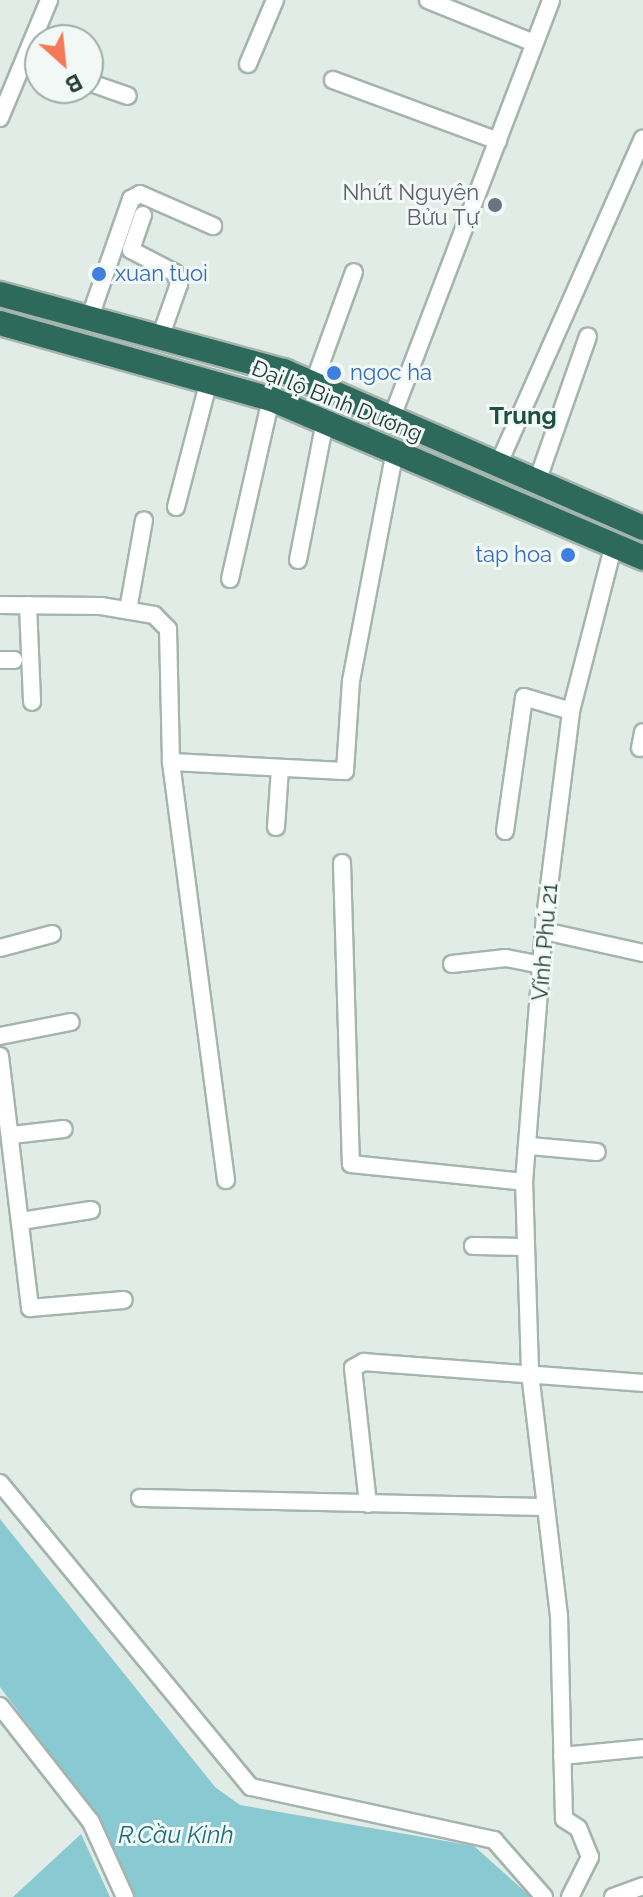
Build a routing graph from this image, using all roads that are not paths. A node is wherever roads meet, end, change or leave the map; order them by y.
1 (49, 0) edge
2 (275, 0) edge
3 (428, 0) edge
4 (551, 0) edge
5 (43, 24) edge
6 (534, 43) junction
7 (248, 64) dead end
8 (24, 77) edge
9 (333, 80) dead end
10 (104, 88) edge
11 (128, 96) dead end
12 (0, 118) edge
13 (643, 138) edge
14 (498, 141) junction
15 (143, 215) dead end
16 (213, 226) dead end
17 (354, 272) dead end
18 (0, 294) edge
19 (91, 314) junction
20 (0, 323) edge
21 (161, 335) junction
22 (588, 336) dead end
23 (209, 380) junction
24 (313, 385) junction
25 (271, 399) junction
26 (392, 417) junction
27 (325, 421) junction
28 (395, 451) junction
29 (499, 463) junction
30 (538, 479) junction
31 (176, 507) dead end
32 (144, 520) dead end
33 (632, 523) edge
34 (613, 547) junction
35 (643, 558) edge
36 (298, 560) dead end
37 (230, 579) dead end
38 (0, 605) edge
39 (28, 605) junction
40 (128, 610) junction
41 (32, 702) dead end
42 (571, 711) junction
43 (171, 762) junction
44 (280, 768) junction
45 (276, 827) dead end
46 (505, 831) dead end
47 (342, 863) dead end
48 (544, 931) junction
49 (52, 934) dead end
50 (0, 948) edge
51 (643, 953) edge
52 (452, 964) dead end
53 (542, 965) junction
54 (71, 1022) dead end
55 (0, 1036) edge
56 (0, 1056) edge
57 (64, 1129) dead end
58 (12, 1135) junction
59 (530, 1146) junction
60 (597, 1152) dead end
61 (226, 1180) dead end
62 (524, 1182) junction
63 (91, 1210) dead end
64 (21, 1221) junction
65 (473, 1246) dead end
66 (526, 1247) junction
67 (124, 1300) dead end
68 (530, 1371) junction
69 (643, 1383) edge
70 (0, 1483) edge
71 (140, 1498) dead end
72 (368, 1504) junction
73 (545, 1507) junction
74 (0, 1706) edge
75 (643, 1748) edge
76 (562, 1756) junction
77 (643, 1886) edge
78 (125, 1897) edge
79 (544, 1897) edge
80 (570, 1897) edge
81 (613, 1897) edge

1 - 5 street
2 - 7 street
3 - 6 street
4 - 6 street
6 - 14 street
8 - 12 street
9 - 14 street
10 - 11 street
13 - 29 street
14 - 26 street
15 - 21 street
16 - 19 street
17 - 24 street
18 - 19 highway, Đại lộ Bình Dương
19 - 21 highway, Đại lộ Bình Dương
20 - 23 highway, Đại lộ Bình Dương
21 - 24 highway, Đại lộ Bình Dương
22 - 30 street
23 - 25 highway, Đại lộ Bình Dương
23 - 31 street
24 - 26 highway, Đại lộ Bình Dương
25 - 27 highway, Đại lộ Bình Dương
25 - 37 street
26 - 29 highway, Đại lộ Bình Dương
27 - 28 highway, Đại lộ Bình Dương
27 - 36 street
28 - 34 highway, Đại lộ Bình Dương
28 - 44 street
29 - 30 highway, Đại lộ Bình Dương
30 - 33 highway, Đại lộ Bình Dương
32 - 40 street
33 - 34 highway
34 - 35 highway, Đại lộ Bình Dương
34 - 42 street, Vĩnh Phú 21
38 - 39 street
39 - 40 street
39 - 41 street
40 - 43 street
42 - 46 street
42 - 48 street, Vĩnh Phú 21
43 - 44 street
43 - 61 street
44 - 45 street
47 - 62 street
48 - 51 street
48 - 53 street, Vĩnh Phú 21
49 - 50 street
52 - 53 street
53 - 59 street, Vĩnh Phú 21
54 - 55 street
56 - 58 street
57 - 58 street
58 - 64 street
59 - 60 street
59 - 62 street, Vĩnh Phú 21
62 - 66 street, Vĩnh Phú 21
63 - 64 street
64 - 67 street
65 - 66 street
66 - 68 street, Vĩnh Phú 21
68 - 69 street
68 - 72 street
68 - 73 street, Vĩnh Phú 21
70 - 79 street
71 - 72 street
72 - 73 street
73 - 76 street, Vĩnh Phú 21
74 - 78 street
75 - 76 street
76 - 80 street, Vĩnh Phú 21
77 - 81 street

